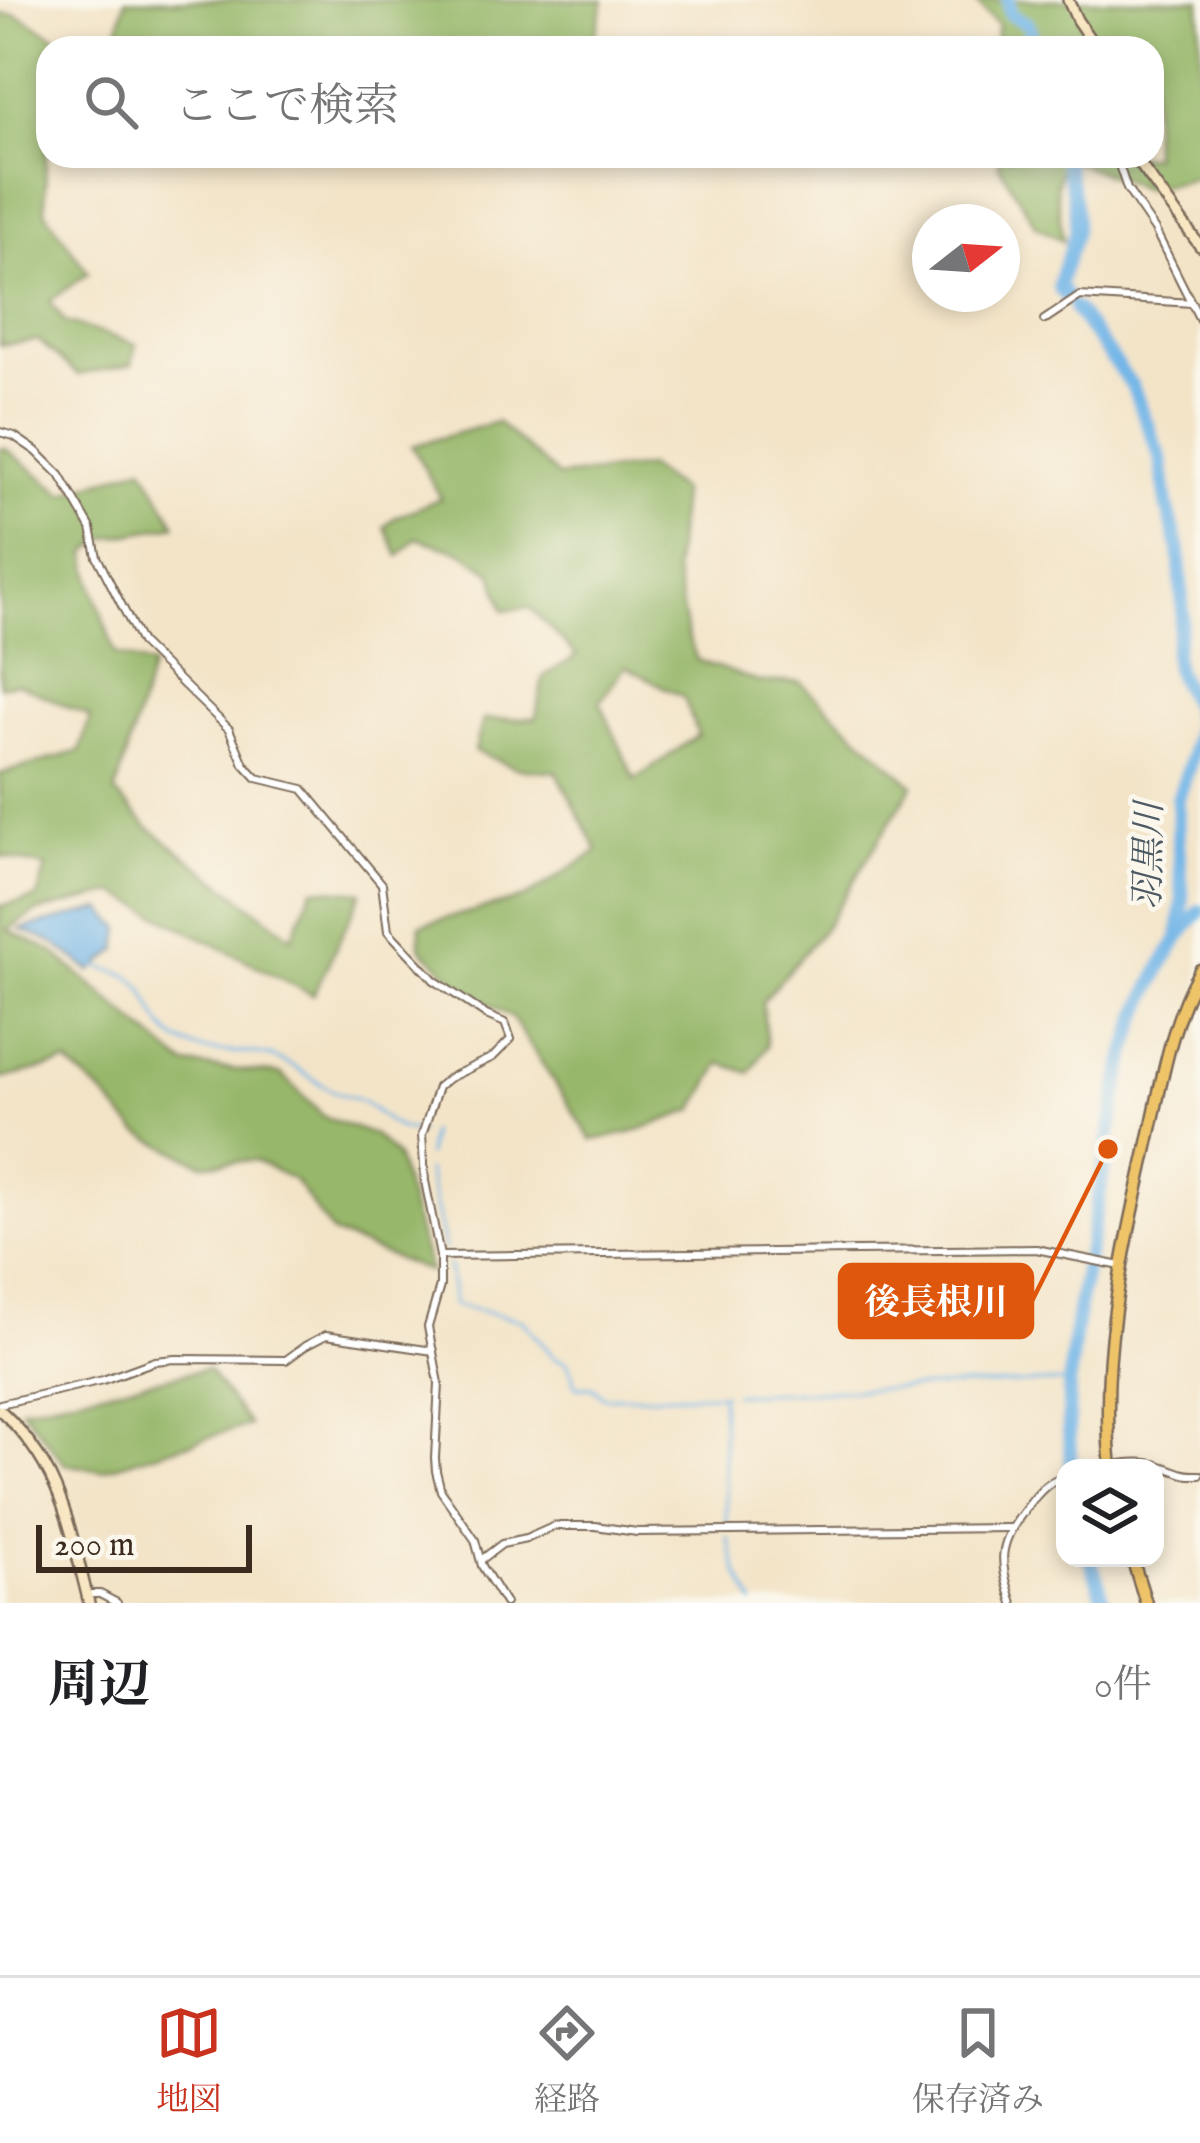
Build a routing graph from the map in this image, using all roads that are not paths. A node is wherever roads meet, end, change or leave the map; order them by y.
1 (1068, 0) edge
2 (1088, 36) edge
3 (1120, 168) edge
4 (1142, 168) edge
5 (1200, 246) edge
6 (1192, 303) junction
7 (1044, 320) dead end
8 (1200, 320) edge
9 (0, 432) edge
10 (1200, 970) edge
11 (440, 1256) junction
12 (1121, 1266) junction
13 (434, 1351) junction
14 (0, 1407) edge
15 (1107, 1459) edge
16 (1164, 1467) edge
17 (1200, 1475) edge
18 (1056, 1480) edge
19 (1010, 1528) junction
20 (481, 1560) junction
21 (1135, 1567) edge
22 (88, 1598) edge
23 (116, 1603) edge
24 (505, 1603) edge
25 (1013, 1603) edge
26 (1146, 1603) edge

1 - 2 street
3 - 6 street
4 - 5 street
6 - 7 street
6 - 8 street
9 - 11 street
10 - 12 main road
11 - 12 street
11 - 13 street
12 - 15 main road
13 - 14 street
13 - 20 street
14 - 22 street
16 - 17 street
18 - 19 street
19 - 20 street
19 - 25 street
20 - 24 street
21 - 26 main road
22 - 23 street

